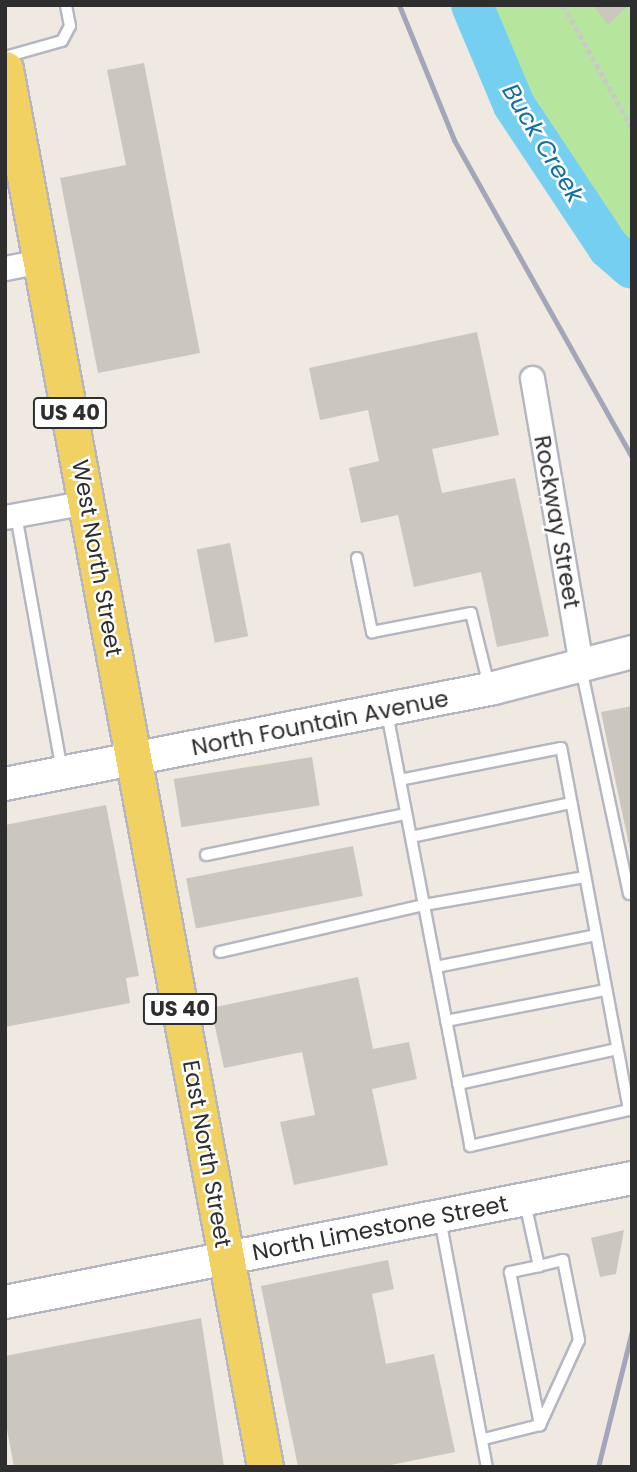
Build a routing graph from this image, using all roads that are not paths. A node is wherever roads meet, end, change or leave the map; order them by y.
1 (66, 5) edge
2 (5, 57) edge
3 (5, 69) edge
4 (42, 261) junction
5 (5, 268) edge
6 (533, 378) dead end
7 (87, 502) junction
8 (11, 516) edge
9 (357, 558) dead end
10 (632, 652) edge
11 (581, 665) junction
12 (490, 689) junction
13 (386, 711) junction
14 (134, 758) junction
15 (62, 772) junction
16 (400, 780) junction
17 (5, 784) edge
18 (571, 803) junction
19 (406, 814) junction
20 (411, 837) junction
21 (206, 855) dead end
22 (585, 877) junction
23 (629, 894) dead end
24 (424, 905) junction
25 (596, 935) junction
26 (220, 952) dead end
27 (436, 967) junction
28 (606, 990) junction
29 (446, 1021) junction
30 (617, 1049) junction
31 (458, 1084) junction
32 (632, 1178) edge
33 (524, 1199) junction
34 (440, 1216) junction
35 (226, 1259) junction
36 (539, 1266) junction
37 (5, 1302) edge
38 (540, 1425) junction
39 (484, 1439) junction
40 (265, 1467) edge
41 (487, 1467) edge

1 - 2 lane
3 - 4 main road, West North Street / US 40
4 - 5 street
4 - 7 main road, West North Street / US 40
6 - 11 street, Rockway Street
7 - 8 street
7 - 14 main road, West North Street / US 40
8 - 15 lane
9 - 12 lane
10 - 11 street, North Fountain Avenue
11 - 12 street, North Fountain Avenue
11 - 23 lane
12 - 13 street, North Fountain Avenue
13 - 14 street, North Fountain Avenue
13 - 16 lane
14 - 15 street, North Fountain Avenue
14 - 35 main road, East North Street / US 40
15 - 17 street, North Fountain Avenue
16 - 18 lane
16 - 19 lane
18 - 20 lane
18 - 22 lane
19 - 20 lane
19 - 21 lane
20 - 24 lane
22 - 24 lane
22 - 25 lane
24 - 26 lane
24 - 27 lane
25 - 27 lane
25 - 28 lane
27 - 29 lane
28 - 29 lane
28 - 30 lane
29 - 31 lane
30 - 31 lane
30 - 31 lane
32 - 33 street, North Limestone Street
33 - 34 street, North Limestone Street
33 - 36 lane
34 - 35 street, North Limestone Street
34 - 39 lane
35 - 37 street, North Limestone Street
35 - 40 main road, East North Street / US 40
36 - 38 lane
36 - 38 lane
38 - 39 lane
39 - 41 lane

